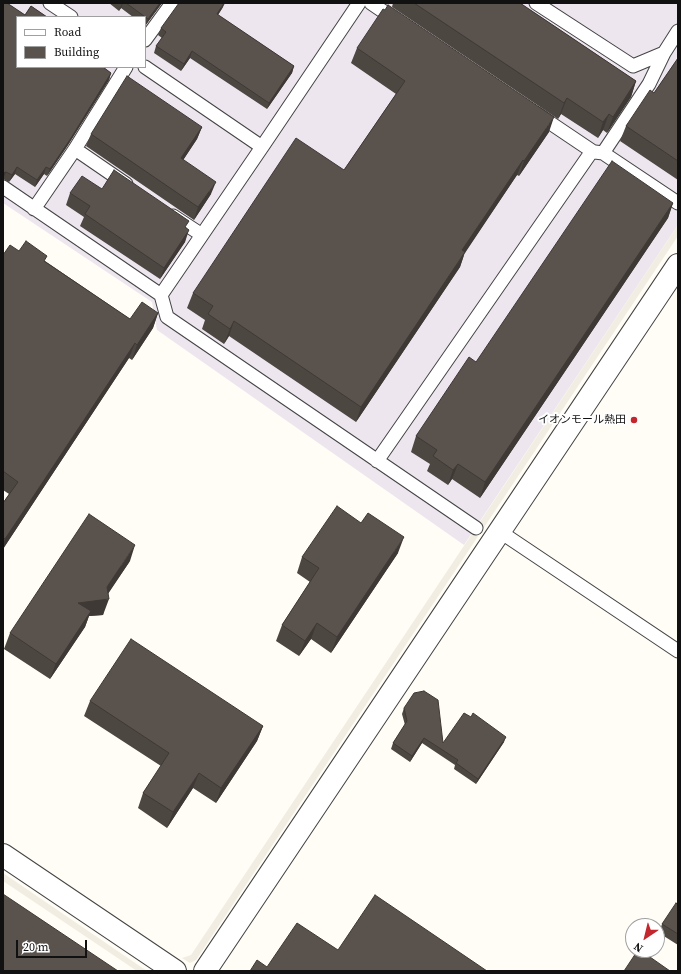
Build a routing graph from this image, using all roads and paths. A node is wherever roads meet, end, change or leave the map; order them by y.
1 (50, 3) edge
2 (172, 3) edge
3 (359, 3) edge
4 (371, 3) edge
5 (536, 3) edge
6 (69, 16) edge
7 (404, 25) edge
8 (678, 31) edge
9 (146, 39) edge
10 (664, 53) junction
11 (125, 68) edge
12 (146, 68) edge
13 (527, 108) edge
14 (262, 146) junction
15 (75, 149) junction
16 (598, 152) junction
17 (3, 188) edge
18 (138, 192) edge
19 (678, 203) edge
20 (34, 208) junction
21 (164, 210) edge
22 (202, 235) junction
23 (678, 264) edge
24 (161, 295) junction
25 (377, 461) junction
26 (476, 528) dead end
27 (499, 532) junction
28 (678, 650) edge
29 (3, 855) edge
30 (175, 971) edge
31 (205, 971) edge

1 - 6 lane
2 - 9 lane
3 - 14 lane
4 - 7 lane
5 - 10 lane
8 - 10 lane
10 - 16 lane
11 - 15 lane
12 - 14 lane
13 - 16 lane
14 - 22 lane
15 - 18 lane
15 - 20 lane
16 - 19 lane
16 - 25 lane
17 - 20 lane
20 - 24 lane
21 - 22 lane
22 - 24 lane
23 - 27 street
24 - 25 lane
25 - 26 lane
27 - 28 lane
27 - 31 street
29 - 30 street

